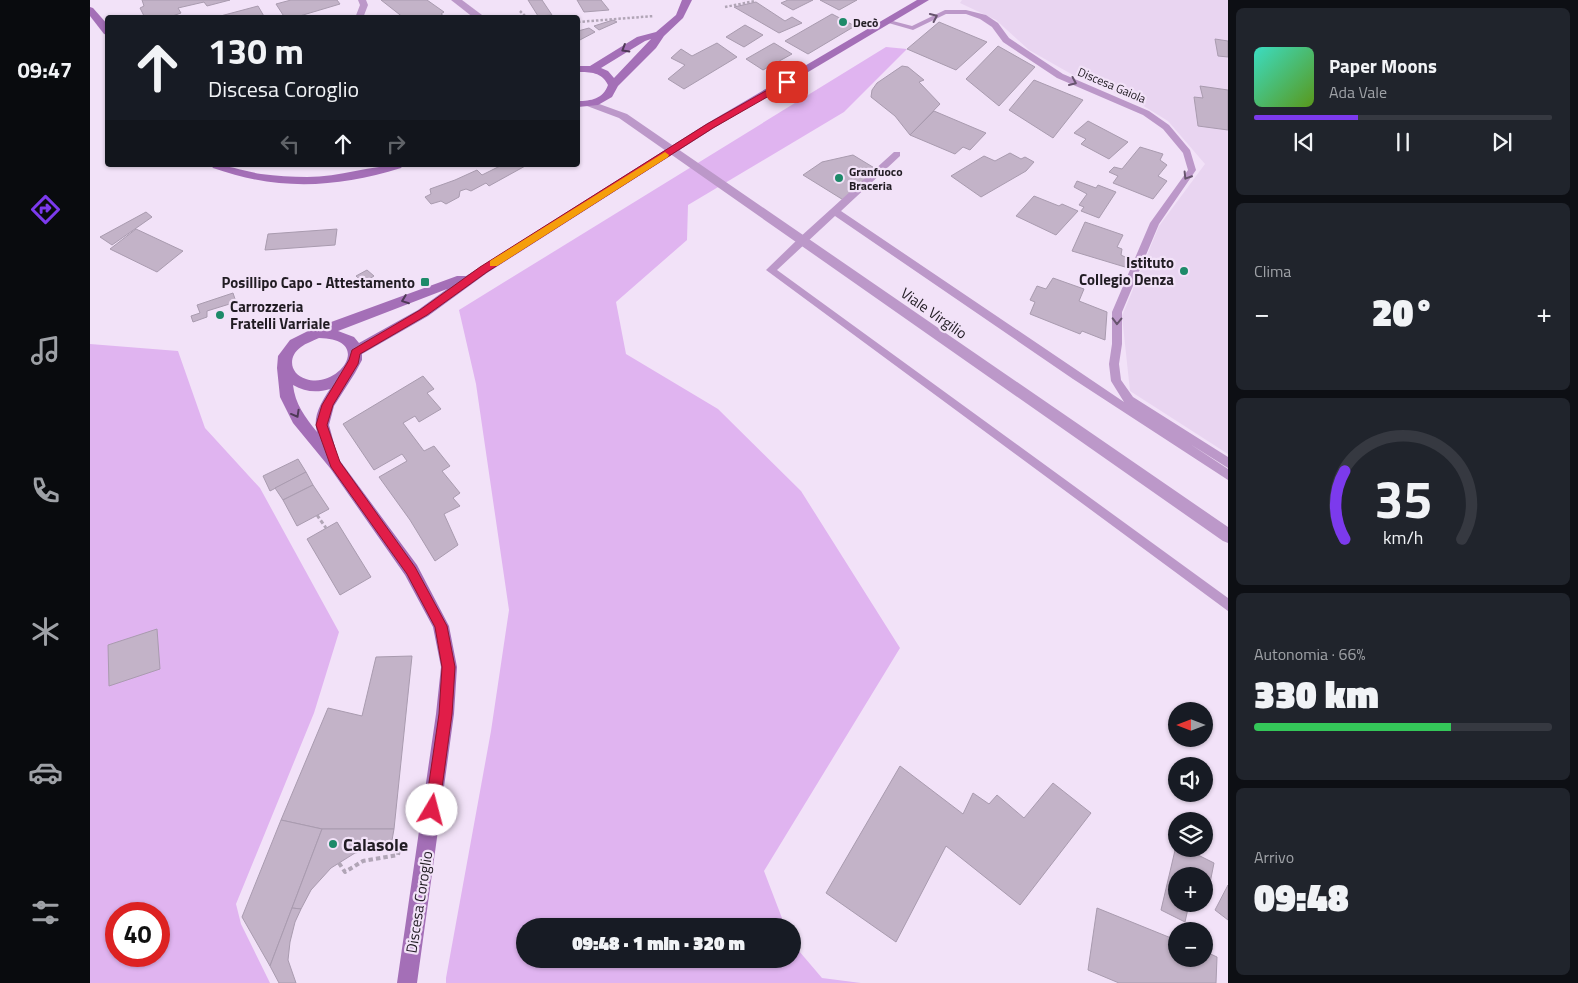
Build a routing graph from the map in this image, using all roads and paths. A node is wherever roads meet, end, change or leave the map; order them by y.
1 (362, 0) edge
2 (456, 0) edge
3 (687, 0) edge
4 (924, 0) edge
5 (755, 1) dead end
6 (735, 8) dead end
7 (90, 10) edge
8 (520, 11) dead end
9 (360, 15) edge
10 (478, 15) edge
11 (524, 15) edge
12 (646, 16) dead end
13 (580, 22) edge
14 (889, 22) junction
15 (105, 28) edge
16 (660, 34) junction
17 (580, 69) edge
18 (592, 69) junction
19 (613, 85) junction
20 (608, 96) junction
21 (580, 104) edge
22 (591, 104) junction
23 (623, 116) junction
24 (897, 154) dead end
25 (223, 167) edge
26 (389, 167) edge
27 (835, 211) junction
28 (800, 240) junction
29 (483, 270) junction
30 (318, 333) junction
31 (355, 352) junction
32 (284, 368) junction
33 (349, 370) junction
34 (1228, 462) edge
35 (335, 464) junction
36 (1228, 475) edge
37 (317, 515) dead end
38 (326, 528) dead end
39 (1228, 536) edge
40 (1228, 605) edge
41 (400, 844) dead end
42 (339, 863) dead end
43 (407, 983) edge

1 - 9 lane
2 - 10 street
3 - 16 street
4 - 14 street
5 - 6 path
7 - 15 street
8 - 11 path
12 - 13 path
14 - 29 street
14 -> 34 lane, Discesa Gaiola
16 -> 18 street
16 - 19 street
17 - 18 street
18 - 19 street
19 - 20 street
20 - 22 street
20 - 23 street, Viale Virgilio
21 - 22 street
22 - 23 street, Viale Virgilio
23 - 28 street, Viale Virgilio
24 - 27 lane
25 - 26 street
27 - 28 lane
27 - 36 lane
28 - 39 street, Viale Virgilio
28 - 40 lane
29 -> 30 street
29 - 31 street
30 - 31 street
30 - 32 street
31 - 33 street
32 - 33 street
32 -> 35 street, Discesa Coroglio
33 - 35 street, Discesa Coroglio
35 - 43 street, Discesa Coroglio
37 - 38 path
41 - 42 path

